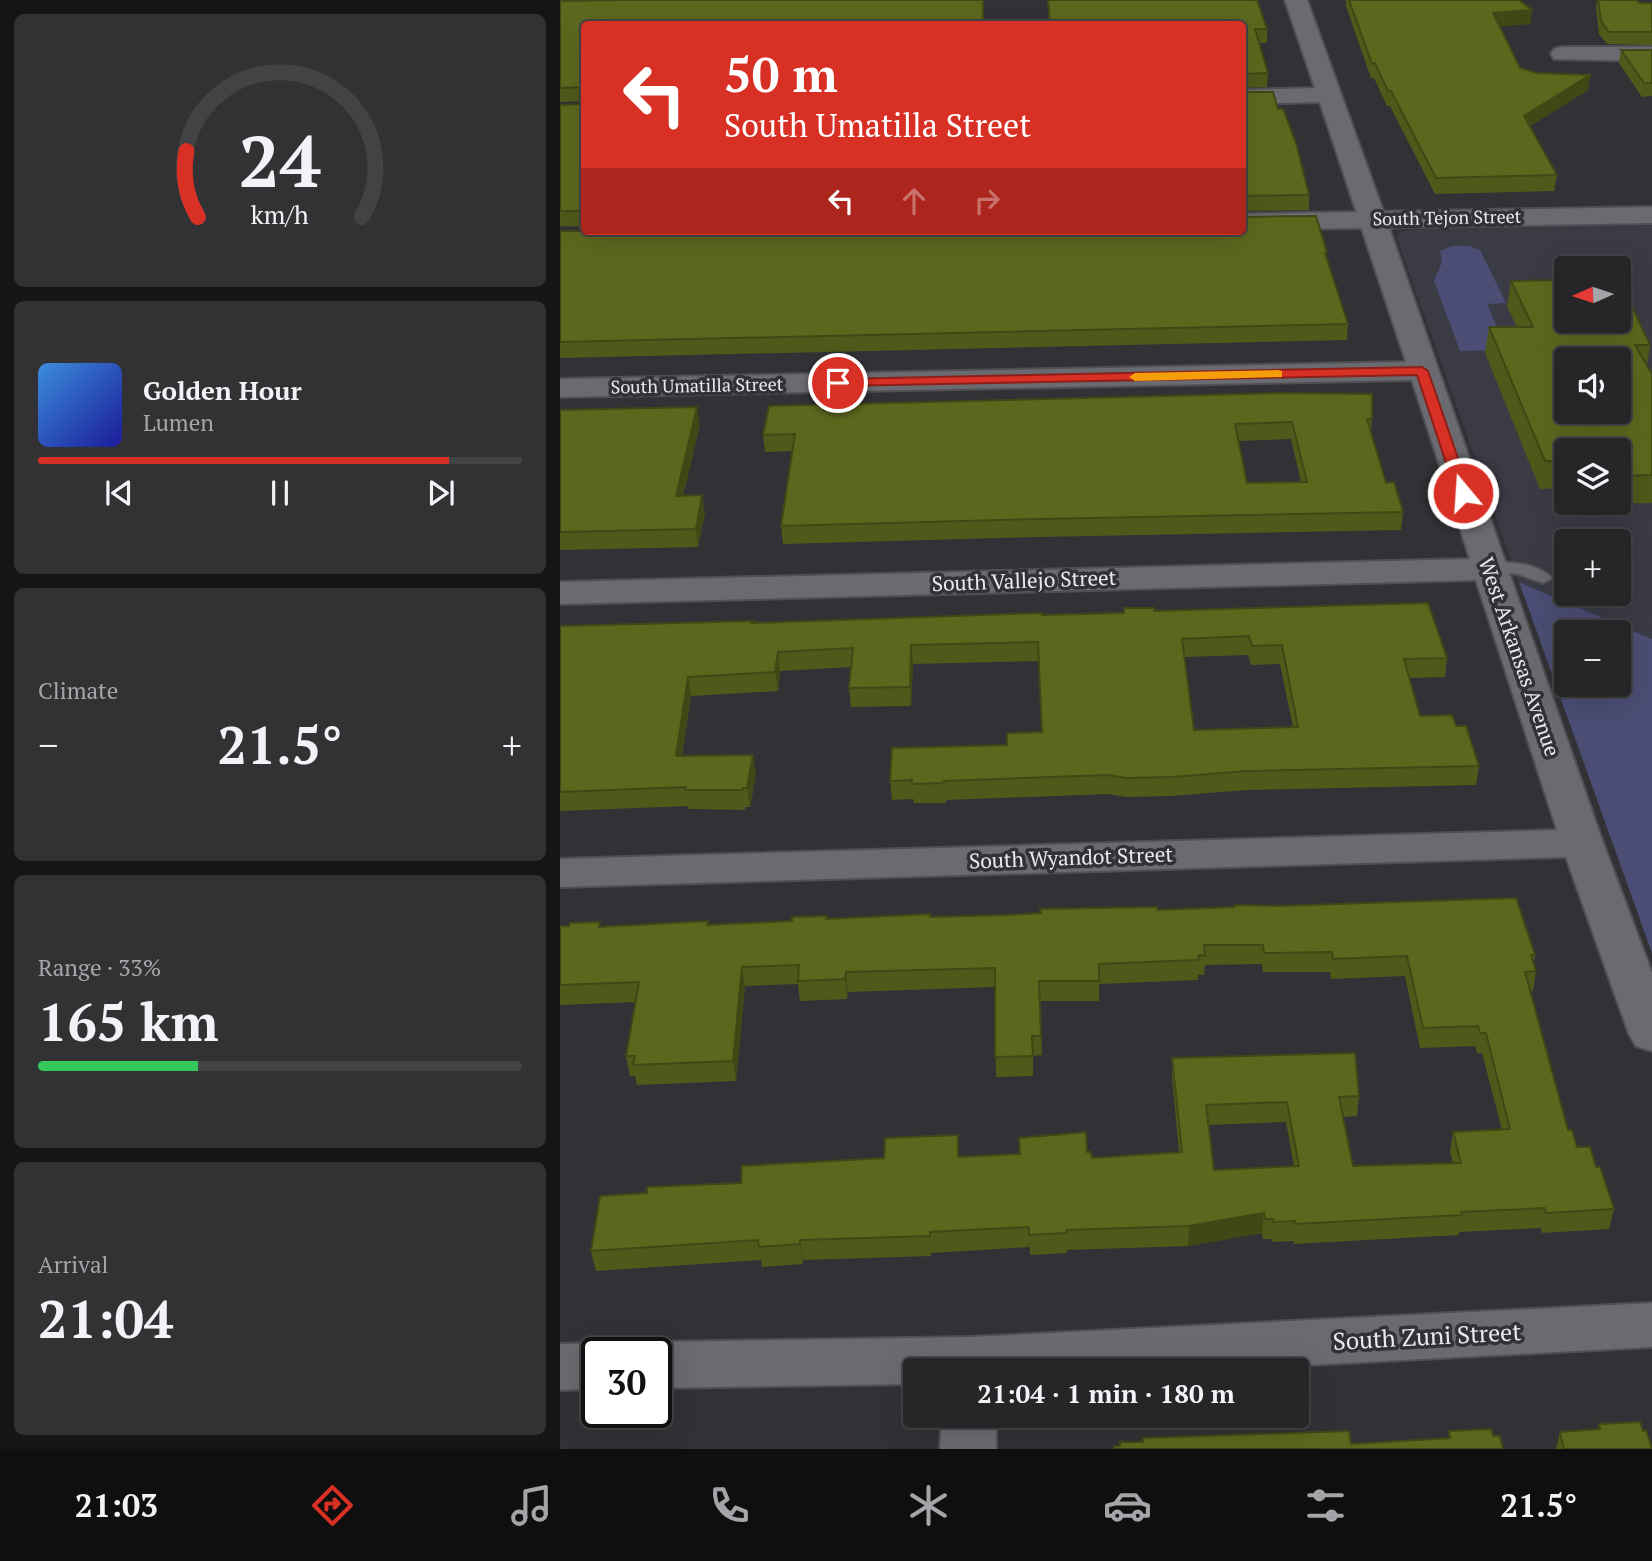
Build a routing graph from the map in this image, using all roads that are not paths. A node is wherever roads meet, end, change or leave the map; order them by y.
1 (1296, 0) edge
2 (1562, 54) dead end
3 (1652, 54) edge
4 (1328, 95) junction
5 (1246, 97) edge
6 (1652, 215) edge
7 (1373, 219) junction
8 (1246, 222) edge
9 (1422, 371) junction
10 (560, 388) edge
11 (1488, 567) junction
12 (1543, 578) dead end
13 (560, 593) edge
14 (1582, 843) junction
15 (560, 873) edge
16 (1652, 1034) edge
17 (1652, 1325) edge
18 (1091, 1358) edge
19 (672, 1365) edge
20 (903, 1365) edge
21 (581, 1366) edge
22 (560, 1367) edge
23 (969, 1428) edge
24 (968, 1449) edge

1 - 4 street, West Arkansas Avenue
2 - 3 street
4 - 5 street
4 - 7 street, West Arkansas Avenue
6 - 7 street, South Tejon Street
7 - 8 street, South Tejon Street
7 - 9 street, West Arkansas Avenue
9 - 10 street, South Umatilla Street
9 - 11 street, West Arkansas Avenue
11 - 12 lane
11 - 13 street, South Vallejo Street
11 - 14 street, West Arkansas Avenue
14 - 15 street, South Wyandot Street
14 - 16 street, West Arkansas Avenue
17 - 18 street, South Zuni Street
19 - 20 street, South Zuni Street
21 - 22 street
23 - 24 street

